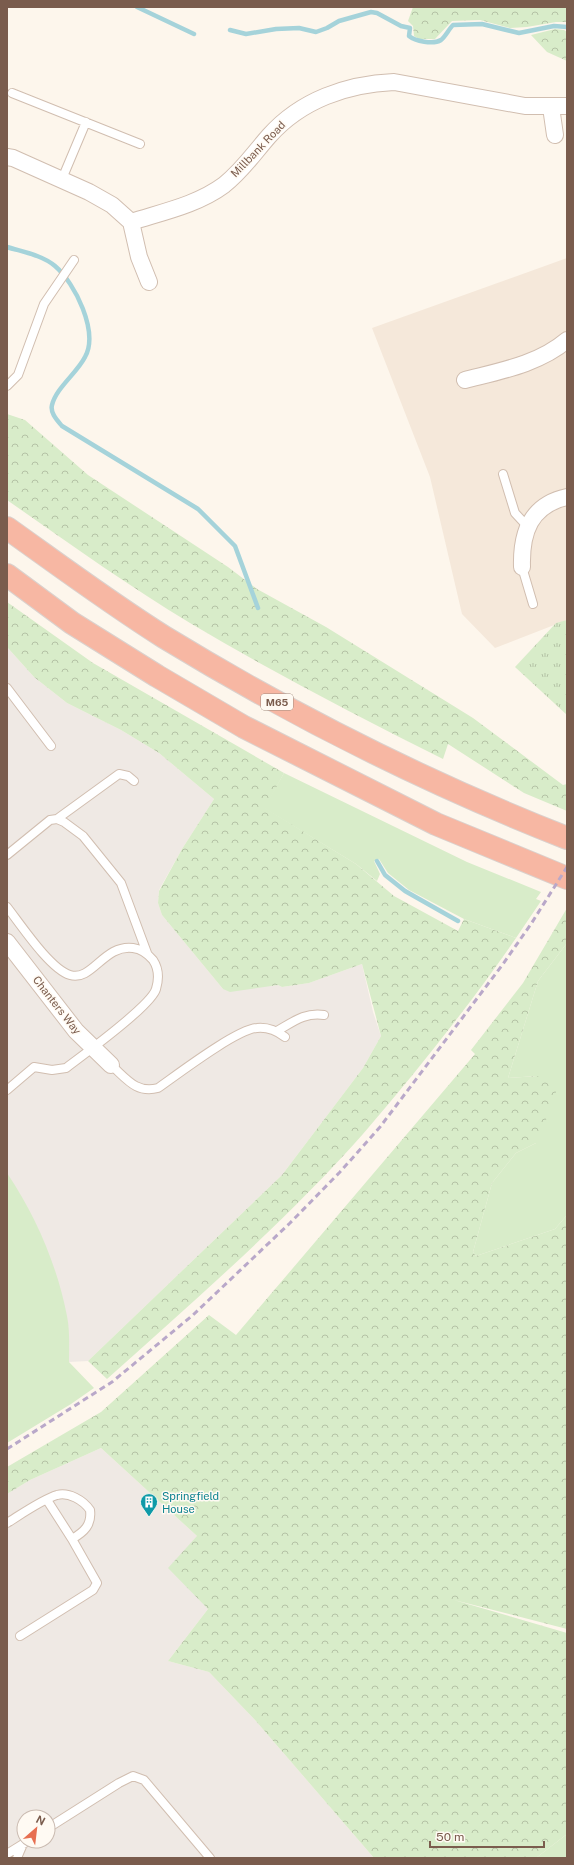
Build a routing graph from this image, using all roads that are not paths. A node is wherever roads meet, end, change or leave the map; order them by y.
1 (12, 93) dead end
2 (551, 106) junction
3 (567, 106) edge
4 (86, 122) junction
5 (555, 135) dead end
6 (140, 144) dead end
7 (9, 156) edge
8 (62, 179) junction
9 (131, 222) junction
10 (74, 260) dead end
11 (149, 282) dead end
12 (567, 340) edge
13 (465, 380) dead end
14 (7, 386) edge
15 (503, 474) dead end
16 (567, 497) edge
17 (528, 527) junction
18 (7, 528) edge
19 (522, 567) joint
20 (7, 575) edge
21 (533, 604) dead end
22 (7, 688) edge
23 (51, 746) dead end
24 (134, 781) dead end
25 (57, 819) junction
26 (567, 838) edge
27 (7, 854) edge
28 (567, 878) edge
29 (7, 907) edge
30 (7, 942) edge
31 (147, 953) junction
32 (324, 1016) dead end
33 (277, 1031) junction
34 (285, 1037) dead end
35 (93, 1047) junction
36 (111, 1065) joint
37 (7, 1090) edge
38 (47, 1500) junction
39 (7, 1523) edge
40 (72, 1539) junction
41 (20, 1636) dead end
42 (56, 1823) edge
43 (16, 1849) edge
44 (22, 1849) edge
45 (7, 1854) edge
46 (17, 1858) edge
47 (210, 1858) edge

1 - 4 lane
2 - 3 street, Millbank Road
2 - 5 street
2 - 9 street, Millbank Road
4 - 6 lane
4 - 8 lane
7 - 8 street
8 - 9 street
9 - 11 street
10 - 14 lane
12 - 13 street
15 - 17 lane
16 - 17 street
17 - 19 street
18 - 26 highway, M65
19 - 21 lane
20 - 28 highway
22 - 23 lane
24 - 25 lane
25 - 27 lane
25 - 31 lane
29 - 31 lane
30 - 35 street, Chanters Way
31 - 35 lane
32 - 33 lane
33 - 34 lane
33 - 36 lane
35 - 36 street, Chanters Way
35 - 37 lane
38 - 39 lane
38 - 40 lane
38 - 40 lane
40 - 41 lane
42 - 47 lane
43 - 45 lane
44 - 46 lane

